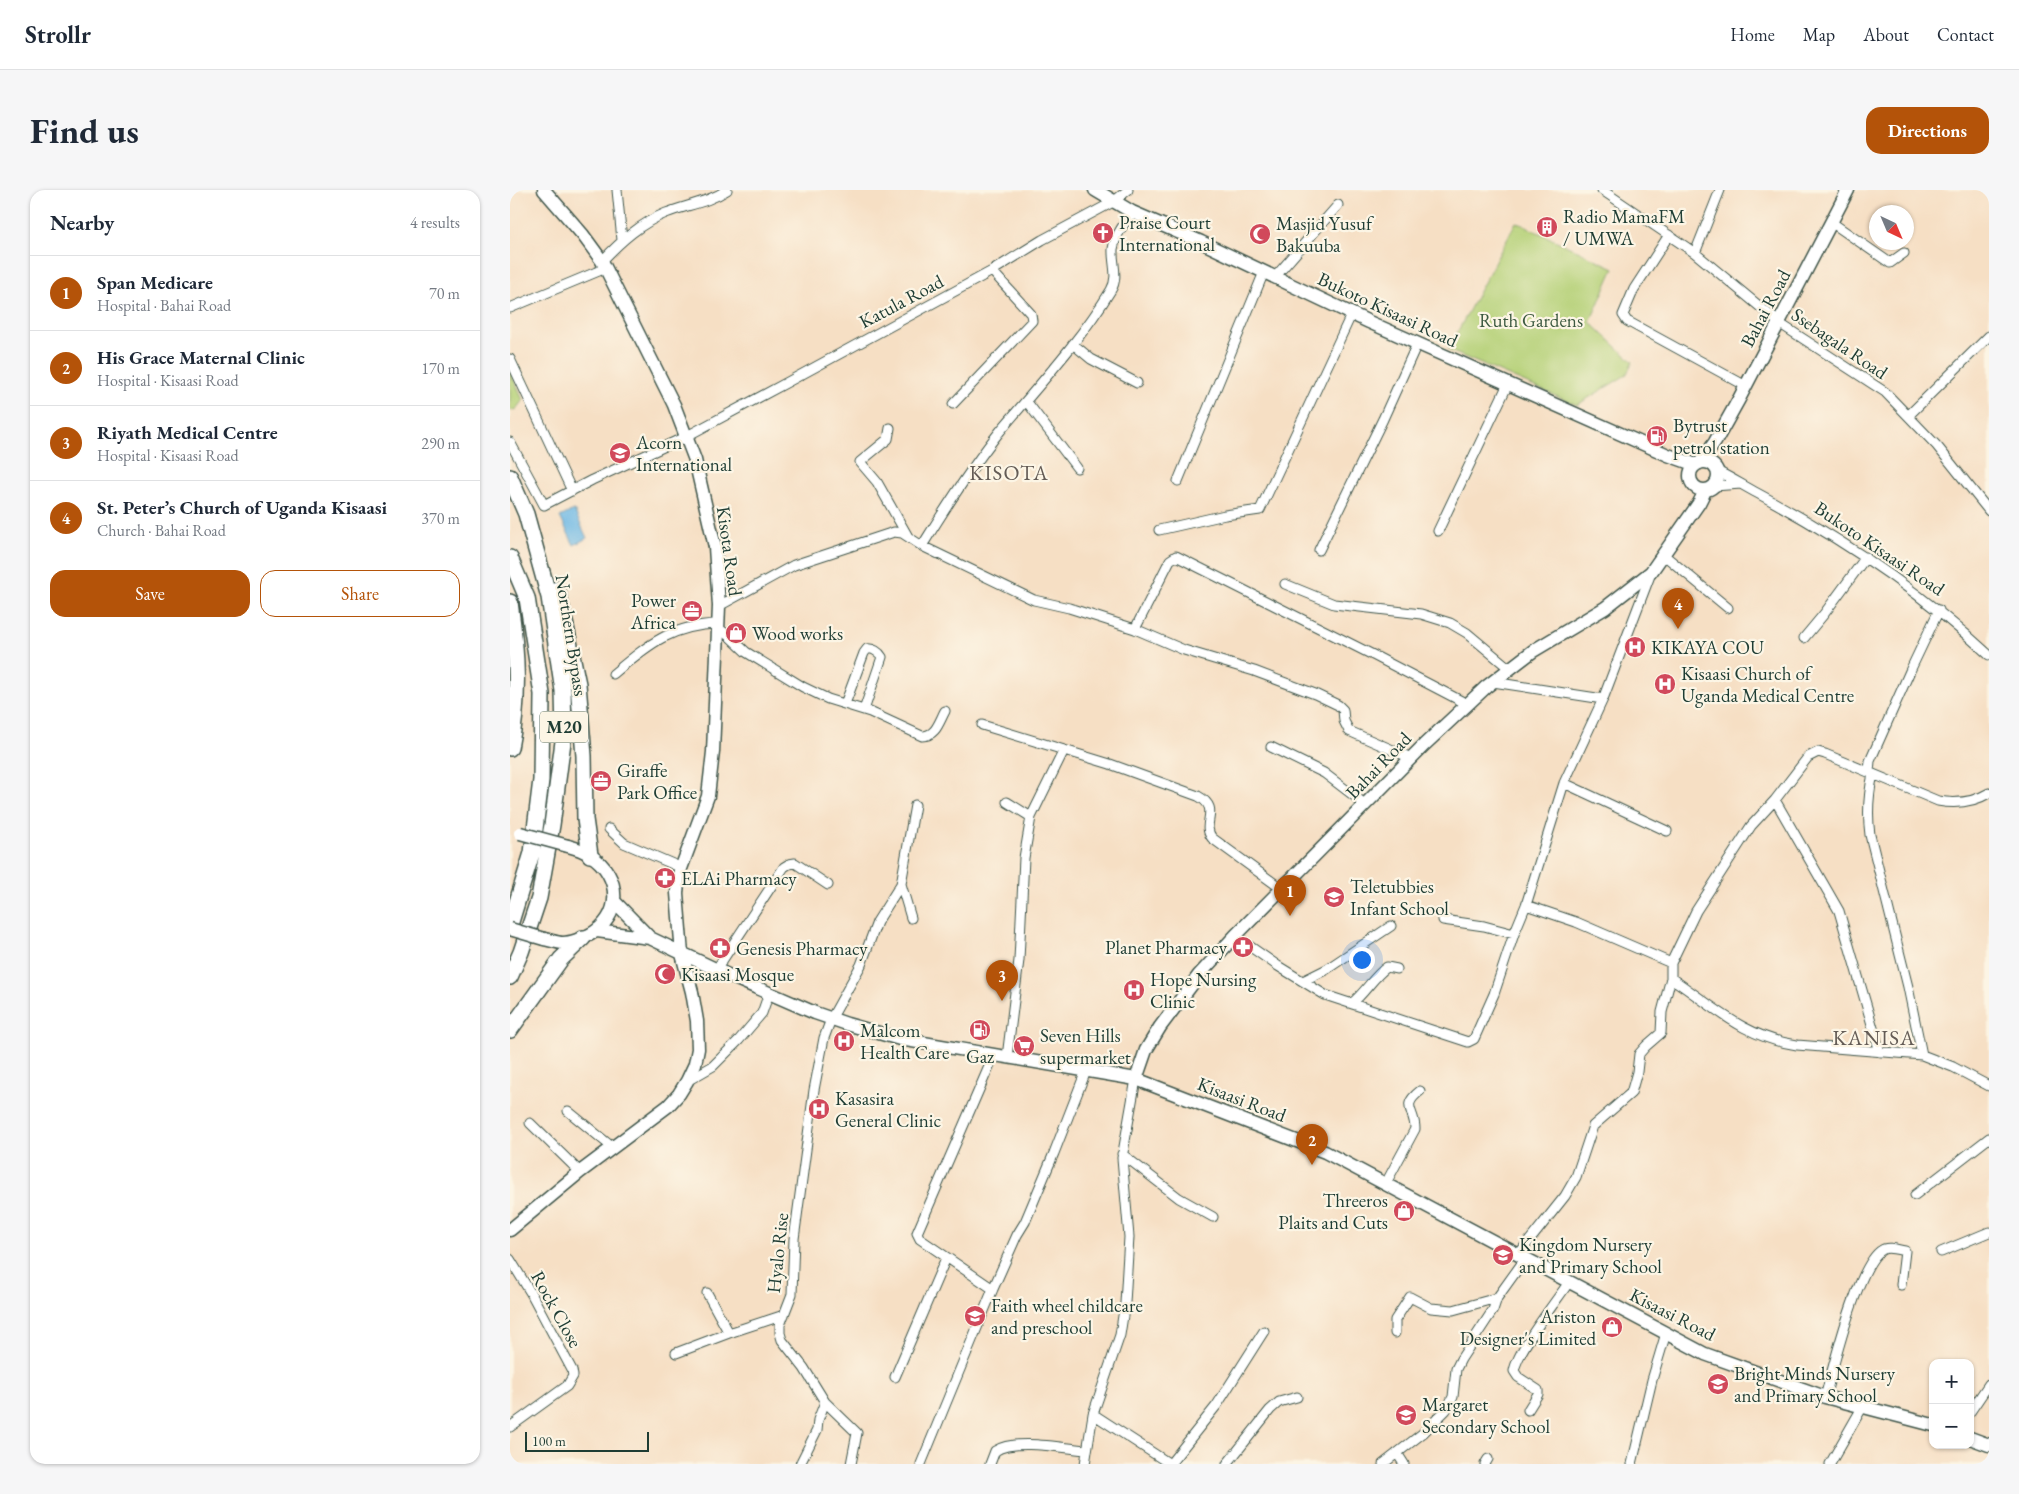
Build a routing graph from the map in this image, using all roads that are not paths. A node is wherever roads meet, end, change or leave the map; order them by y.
1 (544, 190) edge
2 (617, 190) edge
3 (727, 190) edge
4 (1095, 190) edge
5 (1128, 190) edge
6 (1602, 190) edge
7 (1720, 190) edge
8 (1848, 190) edge
9 (1113, 202) junction
10 (1338, 205) dead end
11 (1132, 212) junction
12 (1831, 222) junction
13 (1669, 235) junction
14 (622, 240) junction
15 (1904, 252) dead end
16 (1695, 253) junction
17 (604, 265) junction
18 (992, 271) junction
19 (1270, 274) junction
20 (510, 308) edge
21 (1352, 313) junction
22 (1780, 322) junction
23 (1989, 336) edge
24 (1073, 344) junction
25 (1417, 344) junction
26 (510, 359) edge
27 (1136, 383) dead end
28 (1508, 384) junction
29 (1746, 386) junction
30 (1027, 402) junction
31 (953, 404) dead end
32 (1909, 416) junction
33 (890, 428) dead end
34 (687, 436) junction
35 (510, 442) edge
36 (1715, 442) junction
37 (1668, 455) junction
38 (1698, 464) junction
39 (1076, 468) dead end
40 (1715, 469) junction
41 (510, 477) edge
42 (1178, 481) dead end
43 (1691, 481) junction
44 (1741, 484) junction
45 (1710, 488) junction
46 (572, 491) junction
47 (1989, 511) edge
48 (526, 514) junction
49 (1688, 518) junction
50 (1159, 530) dead end
51 (1438, 531) dead end
52 (907, 535) junction
53 (922, 546) junction
54 (1319, 550) dead end
55 (1664, 555) junction
56 (1866, 557) junction
57 (510, 558) edge
58 (1651, 572) junction
59 (1285, 584) dead end
60 (510, 602) edge
61 (719, 606) junction
62 (1728, 608) dead end
63 (1939, 610) junction
64 (718, 626) junction
65 (1135, 630) junction
66 (1804, 638) dead end
67 (1989, 655) edge
68 (1510, 669) junction
69 (613, 674) dead end
70 (1493, 682) junction
71 (1603, 700) junction
72 (845, 704) junction
73 (1467, 704) junction
74 (864, 710) junction
75 (946, 711) dead end
76 (982, 725) dead end
77 (1271, 747) dead end
78 (510, 748) edge
79 (1064, 750) junction
80 (1411, 758) junction
81 (1871, 773) junction
82 (1564, 783) junction
83 (1989, 792) edge
84 (1775, 800) junction
85 (1007, 802) dead end
86 (915, 805) dead end
87 (1366, 805) junction
88 (1031, 818) junction
89 (609, 829) dead end
90 (1668, 831) dead end
91 (515, 832) edge
92 (590, 855) junction
93 (682, 868) junction
94 (901, 884) junction
95 (828, 885) dead end
96 (1282, 889) junction
97 (614, 901) junction
98 (1526, 906) junction
99 (911, 918) dead end
100 (1443, 920) dead end
101 (510, 925) edge
102 (1391, 926) dead end
103 (510, 929) edge
104 (527, 934) junction
105 (1514, 934) junction
106 (590, 935) junction
107 (1235, 936) junction
108 (650, 938) junction
109 (682, 954) junction
110 (1671, 963) junction
111 (1397, 969) dead end
112 (716, 970) junction
113 (510, 977) edge
114 (1671, 978) junction
115 (1302, 981) junction
116 (769, 993) junction
117 (1352, 1003) junction
118 (831, 1019) junction
119 (510, 1030) edge
120 (1880, 1052) junction
121 (994, 1054) junction
122 (1922, 1055) junction
123 (1008, 1057) junction
124 (1086, 1071) junction
125 (1136, 1080) junction
126 (687, 1082) junction
127 (1989, 1086) edge
128 (1420, 1090) dead end
129 (568, 1112) dead end
130 (530, 1123) dead end
131 (1989, 1138) edge
132 (612, 1147) junction
133 (1122, 1154) junction
134 (580, 1172) junction
135 (1386, 1183) junction
136 (1916, 1195) dead end
137 (1213, 1218) dead end
138 (510, 1230) edge
139 (1989, 1232) edge
140 (1941, 1252) dead end
141 (1522, 1257) junction
142 (946, 1258) junction
143 (510, 1259) edge
144 (1570, 1282) junction
145 (1901, 1285) dead end
146 (993, 1289) junction
147 (707, 1293) dead end
148 (1497, 1298) junction
149 (784, 1314) junction
150 (1264, 1331) dead end
151 (729, 1333) junction
152 (1395, 1333) dead end
153 (1666, 1333) junction
154 (676, 1353) dead end
155 (895, 1377) dead end
156 (1989, 1384) edge
157 (1297, 1397) dead end
158 (1824, 1397) junction
159 (825, 1402) junction
160 (1863, 1406) junction
161 (1974, 1406) edge
162 (1528, 1410) dead end
163 (1093, 1414) junction
164 (1929, 1424) edge
165 (510, 1427) edge
166 (1974, 1439) edge
167 (1989, 1445) edge
168 (1087, 1450) junction
169 (1397, 1453) junction
170 (800, 1464) edge
171 (851, 1464) edge
172 (922, 1464) edge
173 (990, 1464) edge
174 (1085, 1464) edge
175 (1170, 1464) edge
176 (1227, 1464) edge
177 (1383, 1464) edge
178 (1404, 1464) edge
179 (1632, 1464) edge
180 (1830, 1464) edge

1 - 17 street, Kisota Road
2 - 14 street
3 - 14 street
4 - 9 street, Bukoto Kisaasi Road
5 - 9 street, Katula Road
6 - 13 street, Ssebagala Road
7 - 16 street
8 - 12 street, Bahai Road
9 - 11 street, Bukoto Kisaasi Road
9 - 18 street, Katula Road
10 - 19 street
11 - 19 street, Bukoto Kisaasi Road
11 - 24 street
12 - 15 street
12 - 22 street, Bahai Road
13 - 16 street, Ssebagala Road
13 - 29 street
14 - 17 street
16 - 22 street, Ssebagala Road
17 - 20 street
17 - 34 street, Kisota Road
18 - 31 street
18 - 34 street, Katula Road
19 - 21 street, Bukoto Kisaasi Road
19 - 42 street
21 - 25 street, Bukoto Kisaasi Road
21 - 50 street
22 - 29 street, Bahai Road
22 - 32 street, Ssebagala Road
23 - 32 street
24 - 27 street
24 - 30 street
25 - 28 street, Bukoto Kisaasi Road
25 - 54 street
26 - 46 street
28 - 37 street, Bukoto Kisaasi Road
28 - 51 street
29 - 36 street, Bahai Road
30 - 39 street
30 - 53 street
32 - 47 street, Ssebagala Road
33 - 52 street
34 - 46 street, Katula Road
34 - 61 street, Kisota Road
35 - 46 street, Katula Road
36 - 38 street, Bahai Road
36 - 40 street, Bahai Road
37 - 38 street, Bukoto Kisaasi Road
37 - 43 street, Bukoto Kisaasi Road
38 - 40 street
38 - 43 street
40 - 44 street, Bukoto Kisaasi Road
40 - 45 street
41 - 48 highway, Northern Bypass / M20
43 - 45 street
43 - 49 street, Bahai Road
44 - 45 street
44 - 56 street, Bukoto Kisaasi Road
45 - 49 street, Bahai Road
48 - 92 highway
48 - 104 highway, Northern Bypass / M20
49 - 55 street, Bahai Road
52 - 53 street
52 - 61 street
53 - 65 street
55 - 58 street, Bahai Road
55 - 62 street
56 - 63 street, Bukoto Kisaasi Road
56 - 66 street
57 - 101 highway, Northern Bypass / M20
58 - 68 street, Bahai Road
58 - 71 street
59 - 68 street
60 - 78 highway
61 - 64 street, Kisota Road
63 - 67 street, Bukoto Kisaasi Road
63 - 81 street
64 - 69 street
64 - 72 street
64 - 93 street, Kisota Road
65 - 73 street
65 - 80 street
68 - 70 street, Bahai Road
70 - 71 street
70 - 73 street, Bahai Road
71 - 82 street
72 - 74 street
72 - 74 street
73 - 80 street, Bahai Road
74 - 75 street
76 - 79 street
77 - 87 street
79 - 88 street
79 - 96 street
80 - 87 street, Bahai Road
81 - 83 street
81 - 84 street
81 - 122 street
82 - 90 street
82 - 98 street
84 - 110 street
84 - 120 street
85 - 88 street
86 - 94 street
87 - 96 street, Bahai Road
88 - 123 street
89 - 93 street
91 - 92 street, bridge
92 - 97 street
93 - 109 street, Kisota Road
94 - 99 street
94 - 118 street, Hyalo Rise
95 - 112 street
96 - 107 street, Bahai Road
97 - 106 street
97 - 108 street
98 - 105 street
98 - 110 street
100 - 105 street
102 - 115 street
103 - 104 street, bridge
104 - 106 street, bridge
104 - 113 highway, Northern Bypass / M20
105 - 117 street
106 - 108 street
106 - 119 highway
107 - 115 street
107 - 125 street, Bahai Road
108 - 109 street, Kisaasi Road
109 - 112 street, Kisaasi Road
109 - 126 street, Kisota Road
110 - 114 street
111 - 117 street
112 - 116 street, Kisaasi Road
114 - 120 street
114 - 141 street
115 - 117 street
116 - 118 street, Kisaasi Road
116 - 126 street
118 - 121 street, Kisaasi Road
118 - 149 street, Hyalo Rise
120 - 122 street
121 - 123 street, Kisaasi Road
121 - 142 street
122 - 127 street
123 - 124 street, Kisaasi Road
124 - 125 street, Kisaasi Road
124 - 146 street
125 - 133 street
125 - 135 street, Kisaasi Road
126 - 132 street, Kisota Road
128 - 135 street
129 - 132 street
130 - 134 street
131 - 136 street
132 - 134 street, Kisota Road
133 - 137 street
133 - 163 street
134 - 138 street, Kisota Road
135 - 141 street, Kisaasi Road
139 - 140 street
141 - 144 street, Kisaasi Road
141 - 148 street
142 - 146 street
142 - 155 street
143 - 165 street, Rock Close
144 - 153 street, Kisaasi Road
144 - 162 street
145 - 158 street
146 - 172 street
147 - 151 street
148 - 152 street
148 - 169 street
149 - 151 street
149 - 159 street, Hyalo Rise
150 - 175 street
151 - 154 street
153 - 158 street, Kisaasi Road
153 - 179 street
156 - 161 street
157 - 176 street
158 - 160 street, Kisaasi Road
159 - 170 street
159 - 171 street, Hyalo Rise
160 - 164 street, Kisaasi Road
160 - 180 street
163 - 168 street
163 - 175 street
166 - 167 street
168 - 173 street
168 - 174 street
169 - 177 street
169 - 178 street

